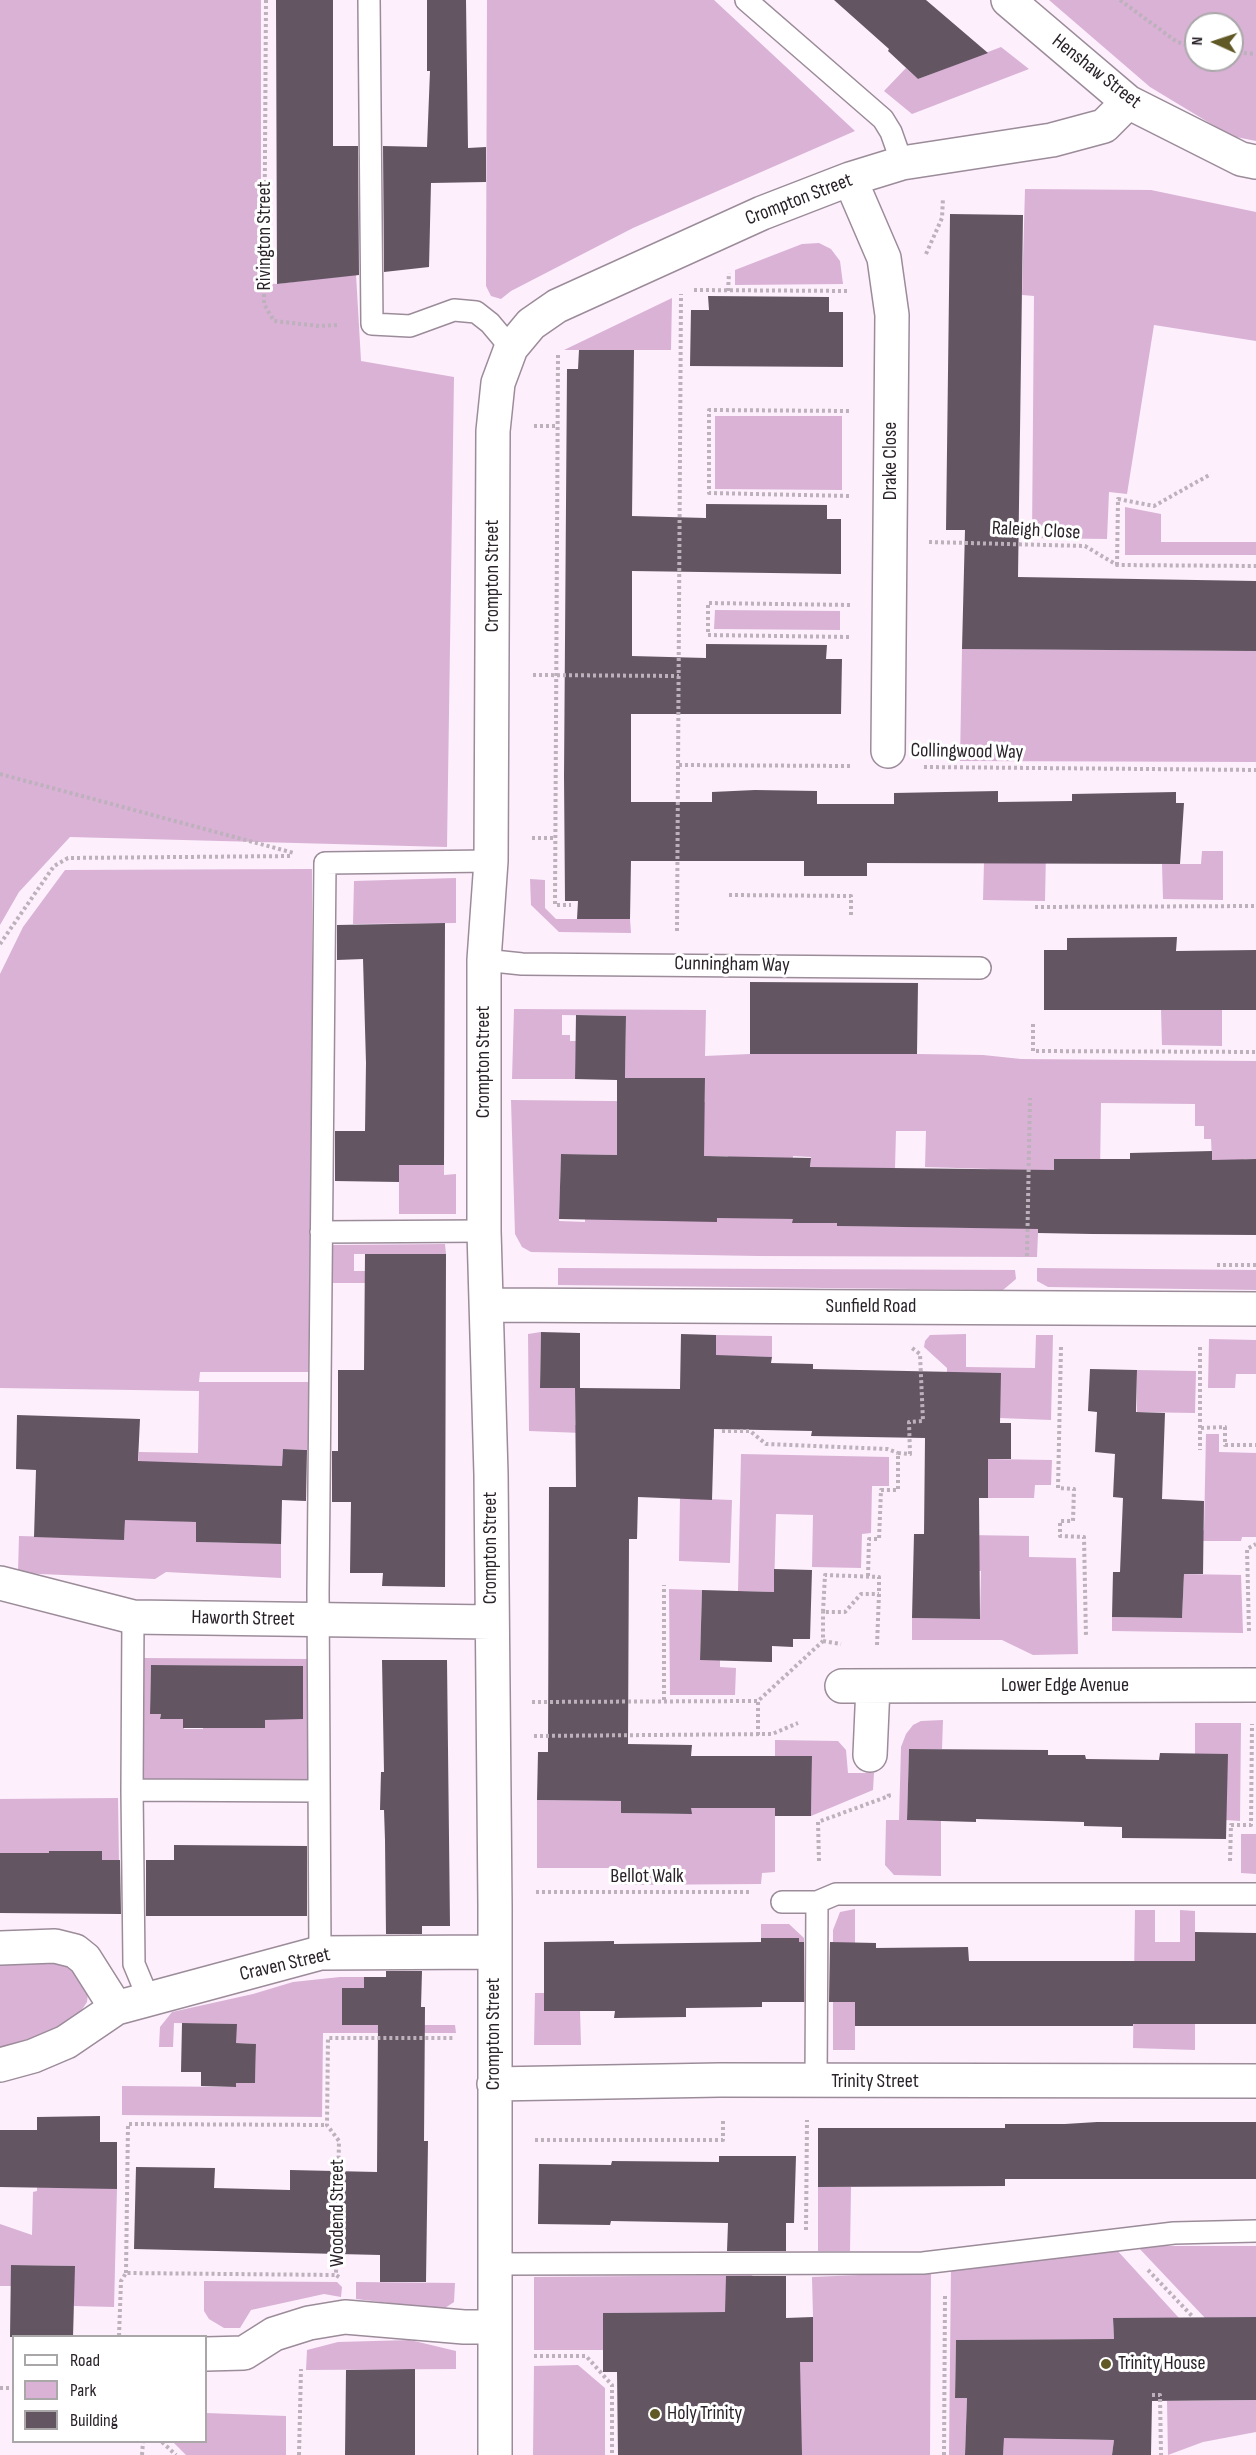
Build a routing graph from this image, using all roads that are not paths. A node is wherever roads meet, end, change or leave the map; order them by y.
1 (369, 0) edge
2 (746, 0) edge
3 (1008, 0) edge
4 (1128, 102) junction
5 (1256, 162) edge
6 (902, 163) junction
7 (850, 179) junction
8 (511, 348) junction
9 (888, 751) dead end
10 (491, 861) junction
11 (484, 960) junction
12 (980, 968) dead end
13 (484, 1231) junction
14 (321, 1232) junction
15 (487, 1305) junction
16 (1256, 1309) edge
17 (0, 1583) edge
18 (133, 1617) junction
19 (318, 1620) junction
20 (492, 1622) junction
21 (1256, 1685) edge
22 (870, 1755) dead end
23 (132, 1790) junction
24 (319, 1791) junction
25 (1256, 1894) edge
26 (783, 1902) dead end
27 (817, 1902) junction
28 (0, 1948) edge
29 (494, 1952) junction
30 (320, 1953) junction
31 (149, 2000) junction
32 (116, 2008) junction
33 (0, 2065) edge
34 (1256, 2081) edge
35 (816, 2082) junction
36 (495, 2084) junction
37 (1256, 2231) edge
38 (493, 2264) junction
39 (494, 2327) junction
40 (207, 2354) edge
41 (495, 2455) edge

1 - 8 lane
2 - 6 lane
3 - 4 street, Henshaw Street
4 - 5 street, Henshaw Street
4 - 6 street, Crompton Street
6 - 7 street, Crompton Street
7 - 8 street, Crompton Street
7 - 9 street, Drake Close
8 - 10 street, Crompton Street
10 - 11 street, Crompton Street
10 - 14 lane
11 - 12 lane, Cunningham Way
11 - 13 street, Crompton Street
13 - 14 lane
13 - 15 street, Crompton Street
14 - 19 lane
15 - 16 street, Sunfield Road
15 - 20 street, Crompton Street
17 - 18 street, Haworth Street
18 - 19 street, Haworth Street
18 - 23 lane
19 - 20 street, Haworth Street
19 - 24 lane
20 - 29 street, Crompton Street
21 - 22 street, Lower Edge Avenue
23 - 24 lane
23 - 31 lane
24 - 30 lane
25 - 27 lane
26 - 27 lane
27 - 35 lane
28 - 32 street
29 - 30 street, Craven Street
29 - 36 street, Crompton Street
30 - 31 street, Craven Street
31 - 32 street, Craven Street
32 - 33 street, Craven Street
34 - 35 street, Trinity Street
35 - 36 street, Trinity Street
36 - 38 street, Crompton Street
37 - 38 lane
38 - 39 street, Crompton Street
39 - 40 street
39 - 41 street, Crompton Street

